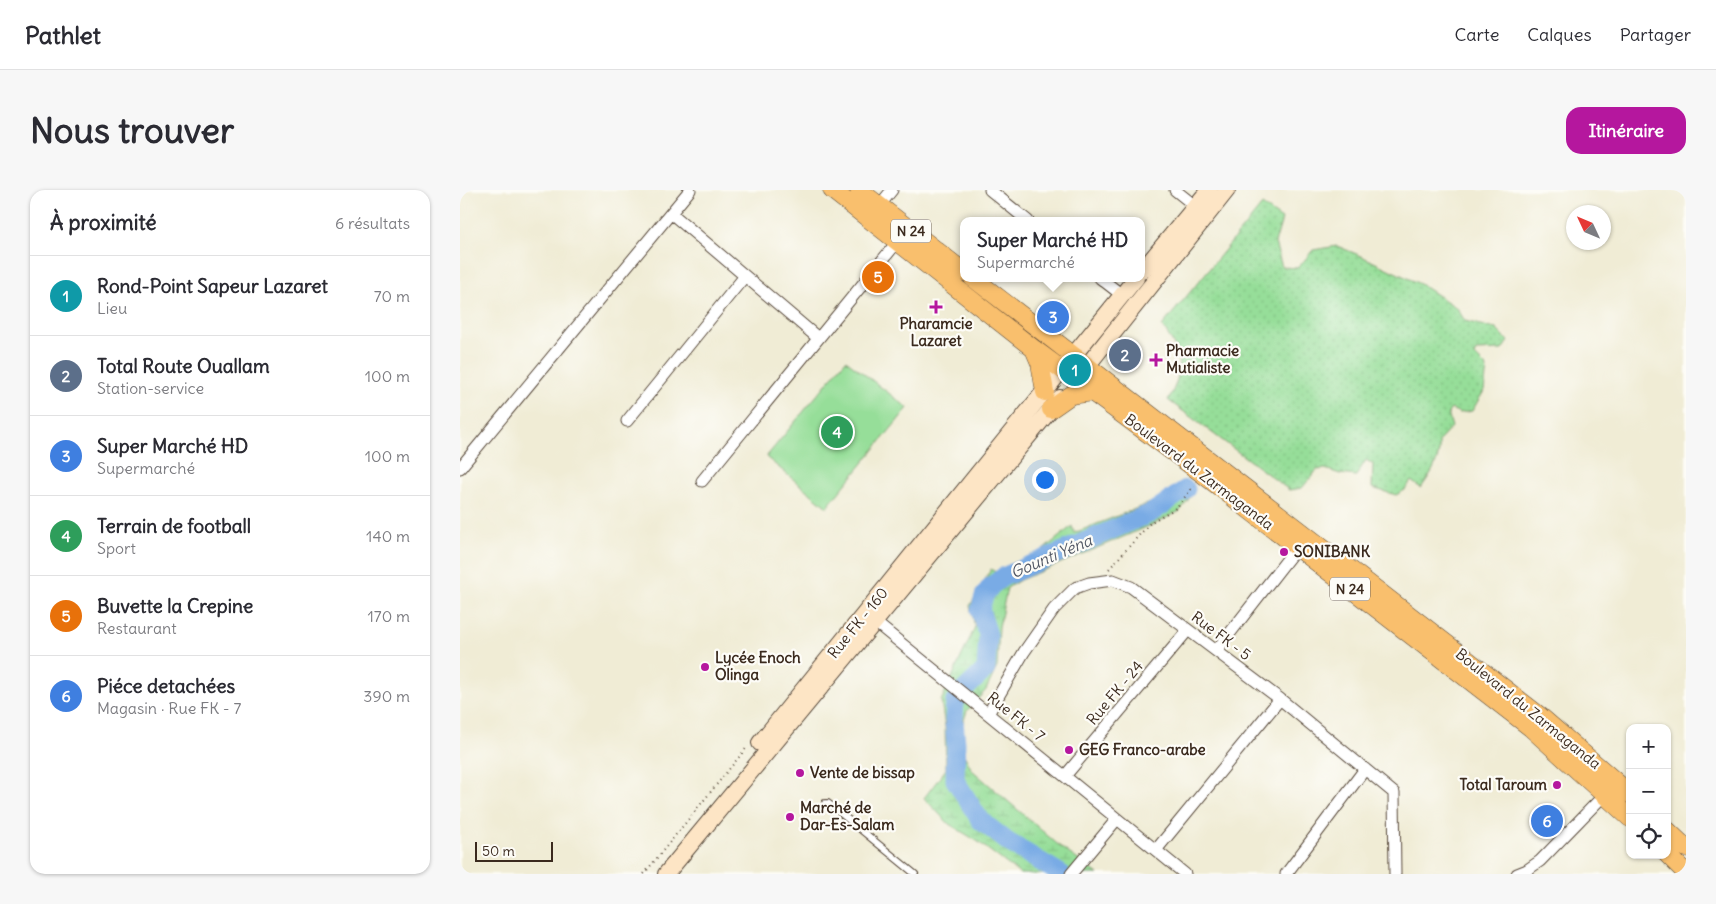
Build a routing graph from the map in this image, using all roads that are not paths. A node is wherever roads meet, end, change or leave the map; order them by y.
1 (690, 190) edge
2 (832, 190) edge
3 (858, 190) edge
4 (892, 190) edge
5 (990, 190) edge
6 (1175, 190) edge
7 (1208, 190) edge
8 (1227, 190) edge
9 (1195, 206) junction
10 (874, 212) junction
11 (671, 213) junction
12 (1023, 217) edge
13 (898, 241) junction
14 (1145, 267) edge
15 (960, 269) edge
16 (745, 276) junction
17 (978, 282) edge
18 (1105, 282) edge
19 (1133, 282) edge
20 (1122, 295) junction
21 (818, 338) junction
22 (1034, 349) junction
23 (1080, 360) junction
24 (1069, 375) junction
25 (1045, 392) junction
26 (1093, 392) junction
27 (1051, 409) junction
28 (628, 421) dead end
29 (460, 468) edge
30 (702, 481) dead end
31 (1297, 547) junction
32 (1371, 595) junction
33 (870, 618) junction
34 (1188, 630) junction
35 (1216, 651) junction
36 (1280, 699) junction
37 (988, 714) junction
38 (766, 745) junction
39 (1365, 769) junction
40 (1064, 776) junction
41 (1624, 788) edge
42 (1605, 794) junction
43 (826, 803) dead end
44 (1626, 814) edge
45 (1117, 819) junction
46 (1671, 834) edge
47 (1686, 848) edge
48 (1156, 850) junction
49 (1671, 858) edge
50 (1686, 873) edge
51 (652, 874) edge
52 (666, 874) edge
53 (915, 874) edge
54 (1071, 874) edge
55 (1185, 874) edge
56 (1286, 874) edge
57 (1395, 874) edge
58 (1517, 874) edge

1 - 11 street
2 - 10 main road, Boulevard du Zarmaganda / N 24
3 - 10 main road, Boulevard du Zarmaganda / N 24
4 - 10 street
5 - 12 street
6 - 9 street
7 - 9 main road
8 - 23 main road
9 - 14 main road
10 - 13 main road, Boulevard du Zarmaganda / N 24
10 - 15 main road, Boulevard du Zarmaganda / N 24
11 - 16 street
11 - 29 street
13 - 21 street
13 - 22 main road, Boulevard du Zarmaganda / N 24
16 - 21 street
16 - 28 street
17 - 23 main road, Boulevard du Zarmaganda / N 24
18 - 20 street
19 - 20 main road
20 - 23 main road
21 - 30 street
22 - 24 main road, Boulevard du Zarmaganda / N 24
22 - 25 main road
23 - 24 main road
23 - 32 main road, Boulevard du Zarmaganda / N 24
24 - 25 main road, Rue FK - 160
24 - 26 main road, Boulevard du Zarmaganda / N 24
24 - 27 main road, Rue FK - 160
25 - 33 main road, Rue FK - 160
26 - 27 main road
26 - 31 main road, Boulevard du Zarmaganda / N 24
27 - 33 main road, Rue FK - 160
31 - 32 main road, Boulevard du Zarmaganda / N 24
31 - 35 street
32 - 41 main road, Boulevard du Zarmaganda / N 24
32 - 42 main road, Boulevard du Zarmaganda / N 24
33 - 37 street, Rue FK - 7
33 - 38 main road, Rue FK - 160
34 - 35 street, Rue FK - 5
34 - 37 street, Rue FK - 5
34 - 40 street, Rue FK - 24
35 - 36 street, Rue FK - 5
36 - 39 street, Rue FK - 5
36 - 48 street
37 - 40 street, Rue FK - 7
38 - 51 main road, Rue FK - 160
38 - 52 main road, Rue FK - 160
39 - 56 street
39 - 57 street, Rue FK - 5
40 - 45 street, Rue FK - 7
41 - 42 street
42 - 44 main road, Boulevard du Zarmaganda / N 24
42 - 58 street
43 - 53 lane
45 - 48 street, Rue FK - 7
45 - 54 street
46 - 47 main road
48 - 55 street, Rue FK - 7
49 - 50 main road

